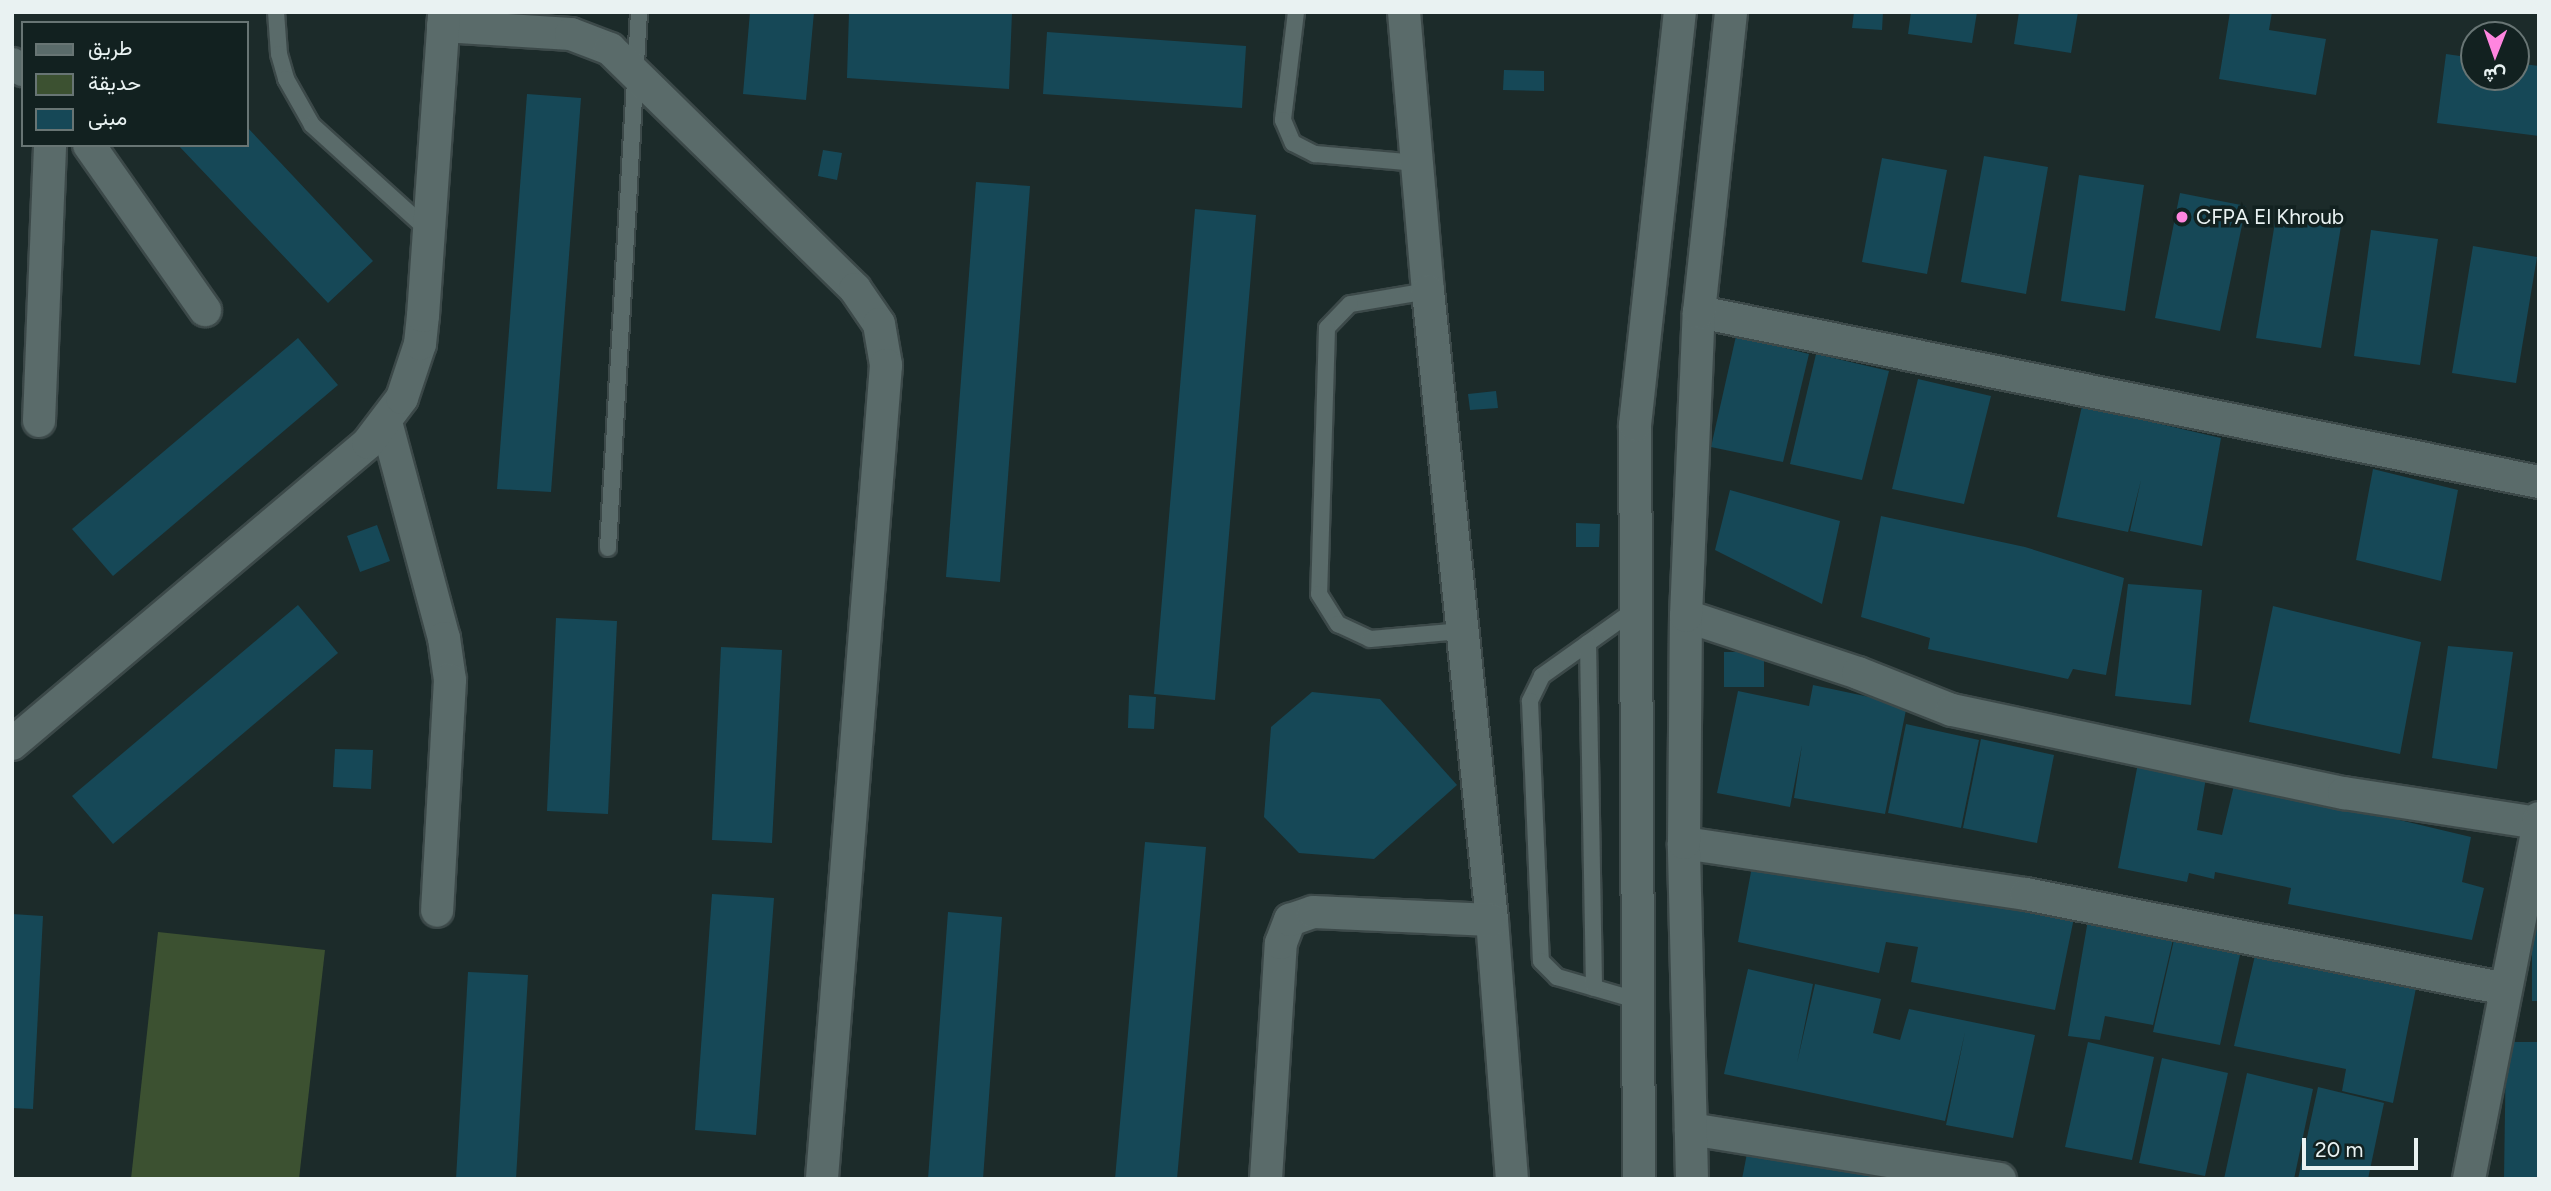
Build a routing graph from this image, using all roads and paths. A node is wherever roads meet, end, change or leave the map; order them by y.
1 (276, 12) edge
2 (639, 12) edge
3 (1296, 12) edge
4 (1404, 12) edge
5 (1680, 12) edge
6 (1731, 12) edge
7 (443, 19) edge
8 (636, 75) junction
9 (50, 147) edge
10 (90, 147) edge
11 (1418, 163) junction
12 (429, 231) junction
13 (1427, 292) junction
14 (205, 310) dead end
15 (1699, 312) junction
16 (39, 421) dead end
17 (386, 422) junction
18 (2539, 482) edge
19 (608, 548) dead end
20 (1633, 611) junction
21 (1686, 616) junction
22 (1461, 631) junction
23 (1588, 643) junction
24 (12, 744) edge
25 (2538, 822) edge
26 (1684, 843) junction
27 (437, 911) dead end
28 (1492, 920) junction
29 (1594, 988) junction
30 (2506, 989) junction
31 (1636, 1000) junction
32 (1692, 1129) junction
33 (822, 1179) edge
34 (1266, 1179) edge
35 (1512, 1179) edge
36 (1639, 1179) edge
37 (1692, 1179) edge
38 (2000, 1179) edge
39 (2469, 1179) edge

1 - 12 lane
2 - 8 lane
3 - 11 lane
4 - 11 street
5 - 20 street
6 - 15 street
7 - 8 street
7 - 12 street
8 - 19 lane
8 - 33 street
9 - 16 street
10 - 14 street
11 - 13 street
12 - 17 street
13 - 22 street
13 - 22 lane
15 - 18 street
15 - 21 street
17 - 24 street
17 - 27 street
20 - 23 lane
20 - 31 street
21 - 25 street
21 - 26 street
22 - 28 street
23 - 29 lane
23 - 29 lane
25 - 30 street
26 - 30 street
26 - 32 street
28 - 34 street
28 - 35 street
29 - 31 lane
30 - 39 street
31 - 36 street
32 - 37 street
32 - 38 street

